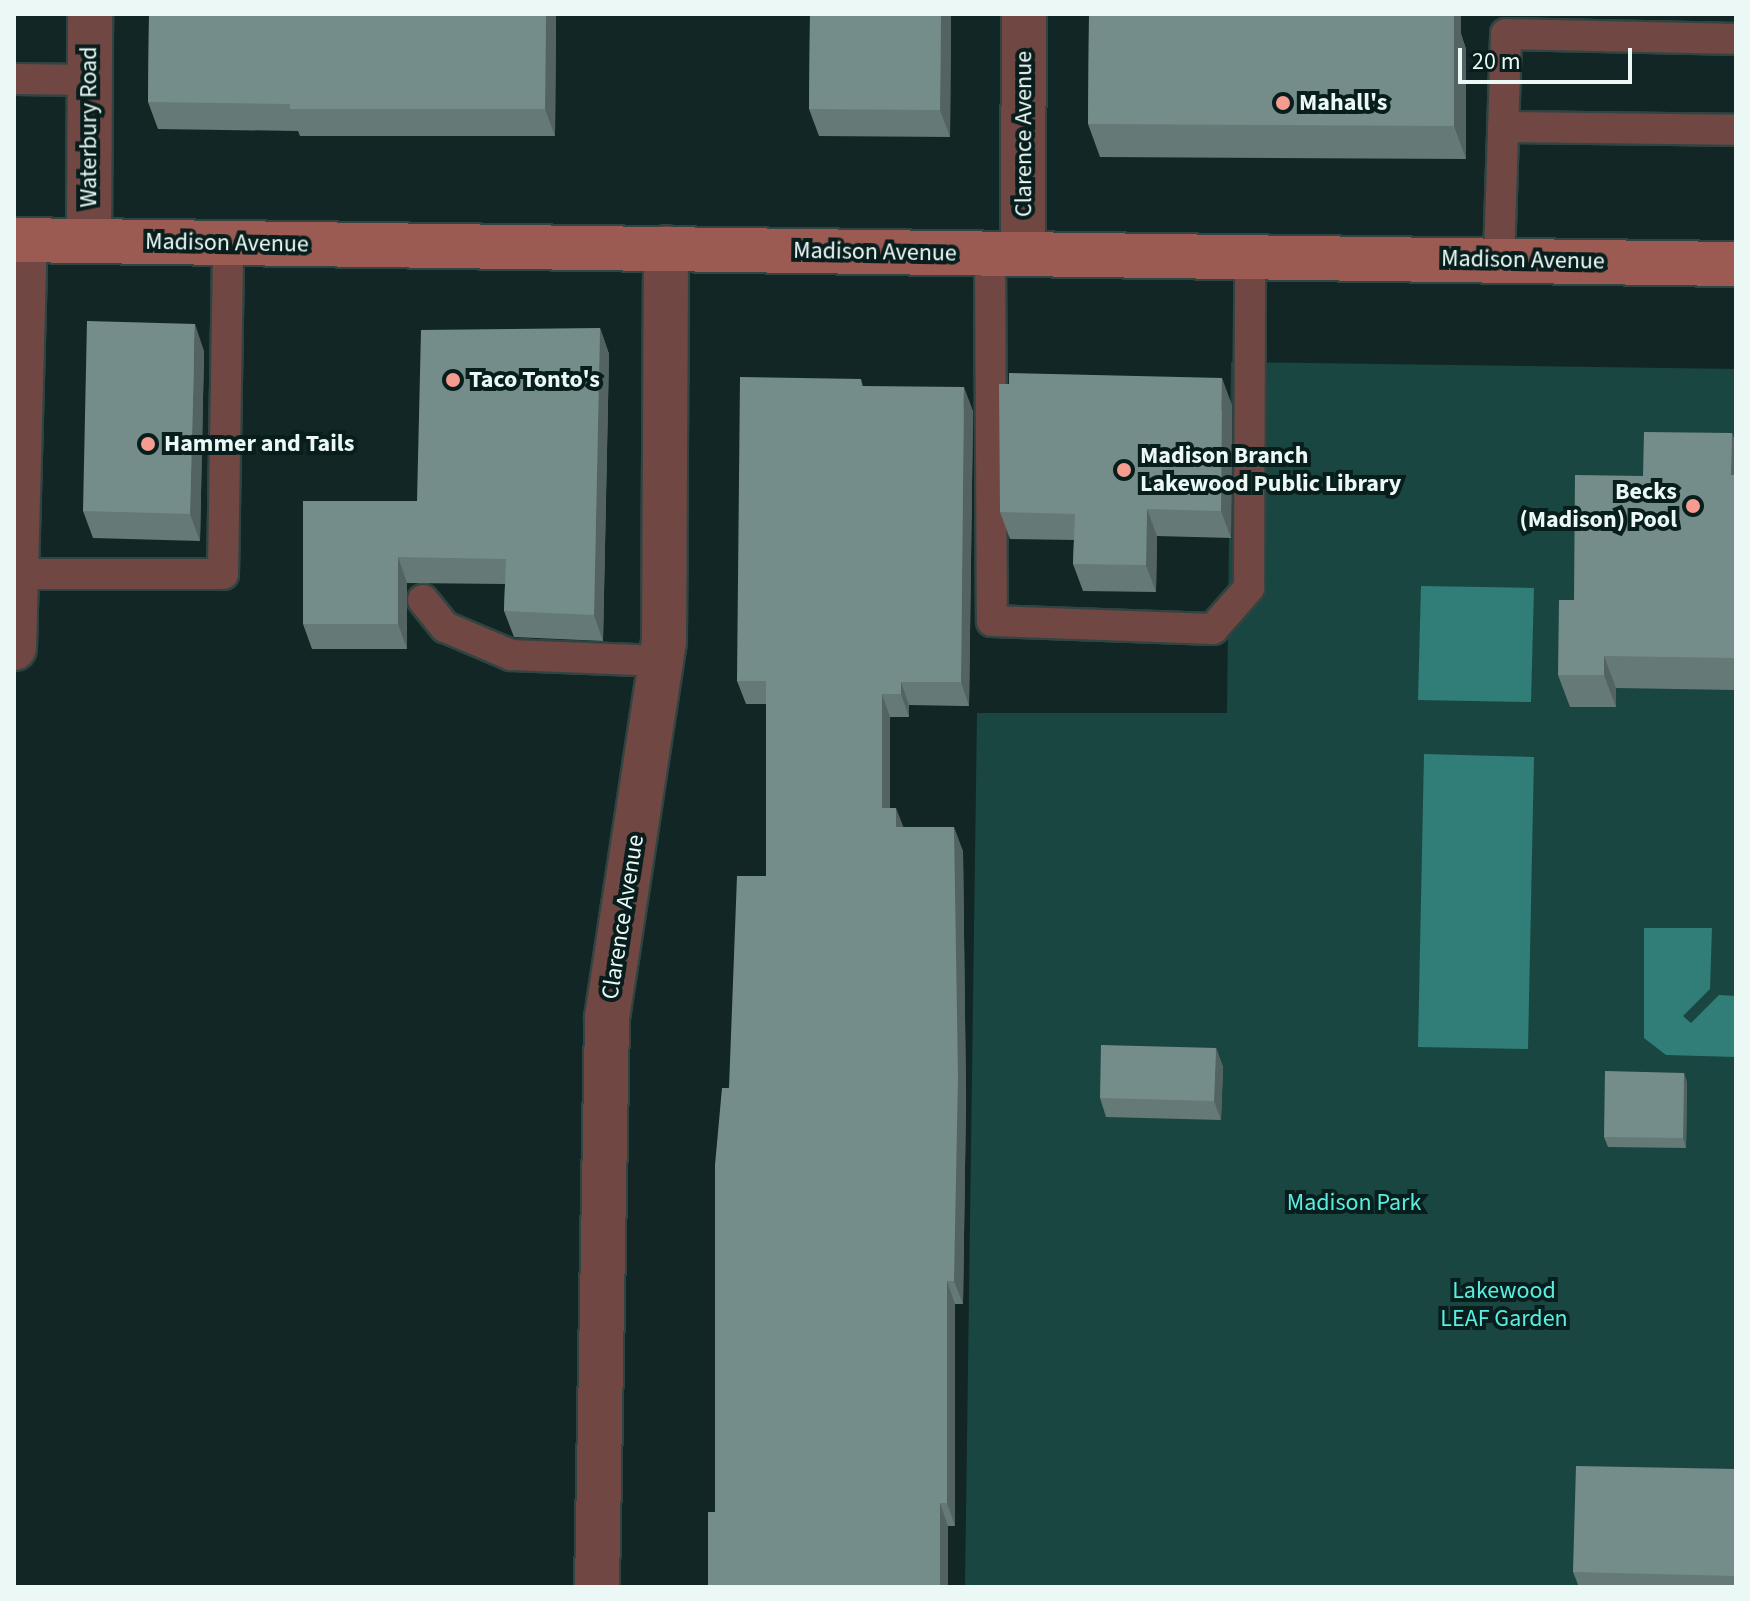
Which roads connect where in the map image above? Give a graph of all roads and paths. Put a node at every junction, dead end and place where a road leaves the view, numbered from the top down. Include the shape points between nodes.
1 (90, 14) edge
2 (1024, 14) edge
3 (1506, 24) edge
4 (1736, 39) edge
5 (14, 79) edge
6 (90, 80) junction
7 (1503, 127) junction
8 (1736, 130) edge
9 (20, 240) edge
10 (89, 241) junction
11 (228, 243) junction
12 (666, 248) junction
13 (1007, 254) junction
14 (1250, 257) junction
15 (1499, 260) junction
16 (1736, 264) edge
17 (15, 574) edge
18 (423, 600) dead end
19 (14, 648) edge
20 (661, 661) junction
21 (597, 1587) edge

1 - 6 street, Waterbury Road
2 - 13 street, Clarence Avenue
3 - 4 lane
3 - 7 lane
5 - 6 lane
6 - 10 street, Waterbury Road
7 - 8 lane
7 - 15 lane
9 - 10 main road, Madison Avenue
9 - 17 street
10 - 11 main road, Madison Avenue
11 - 12 main road, Madison Avenue
11 - 17 lane via 223,574
12 - 13 main road, Madison Avenue
12 - 20 street, Clarence Avenue
13 - 14 main road, Madison Avenue
13 - 14 lane via 992,621 1213,629 1249,588
14 - 15 main road, Madison Avenue
15 - 16 main road, Madison Avenue
17 - 19 street
18 - 20 lane via 445,627 511,655
20 - 21 street, Clarence Avenue via 607,1018

